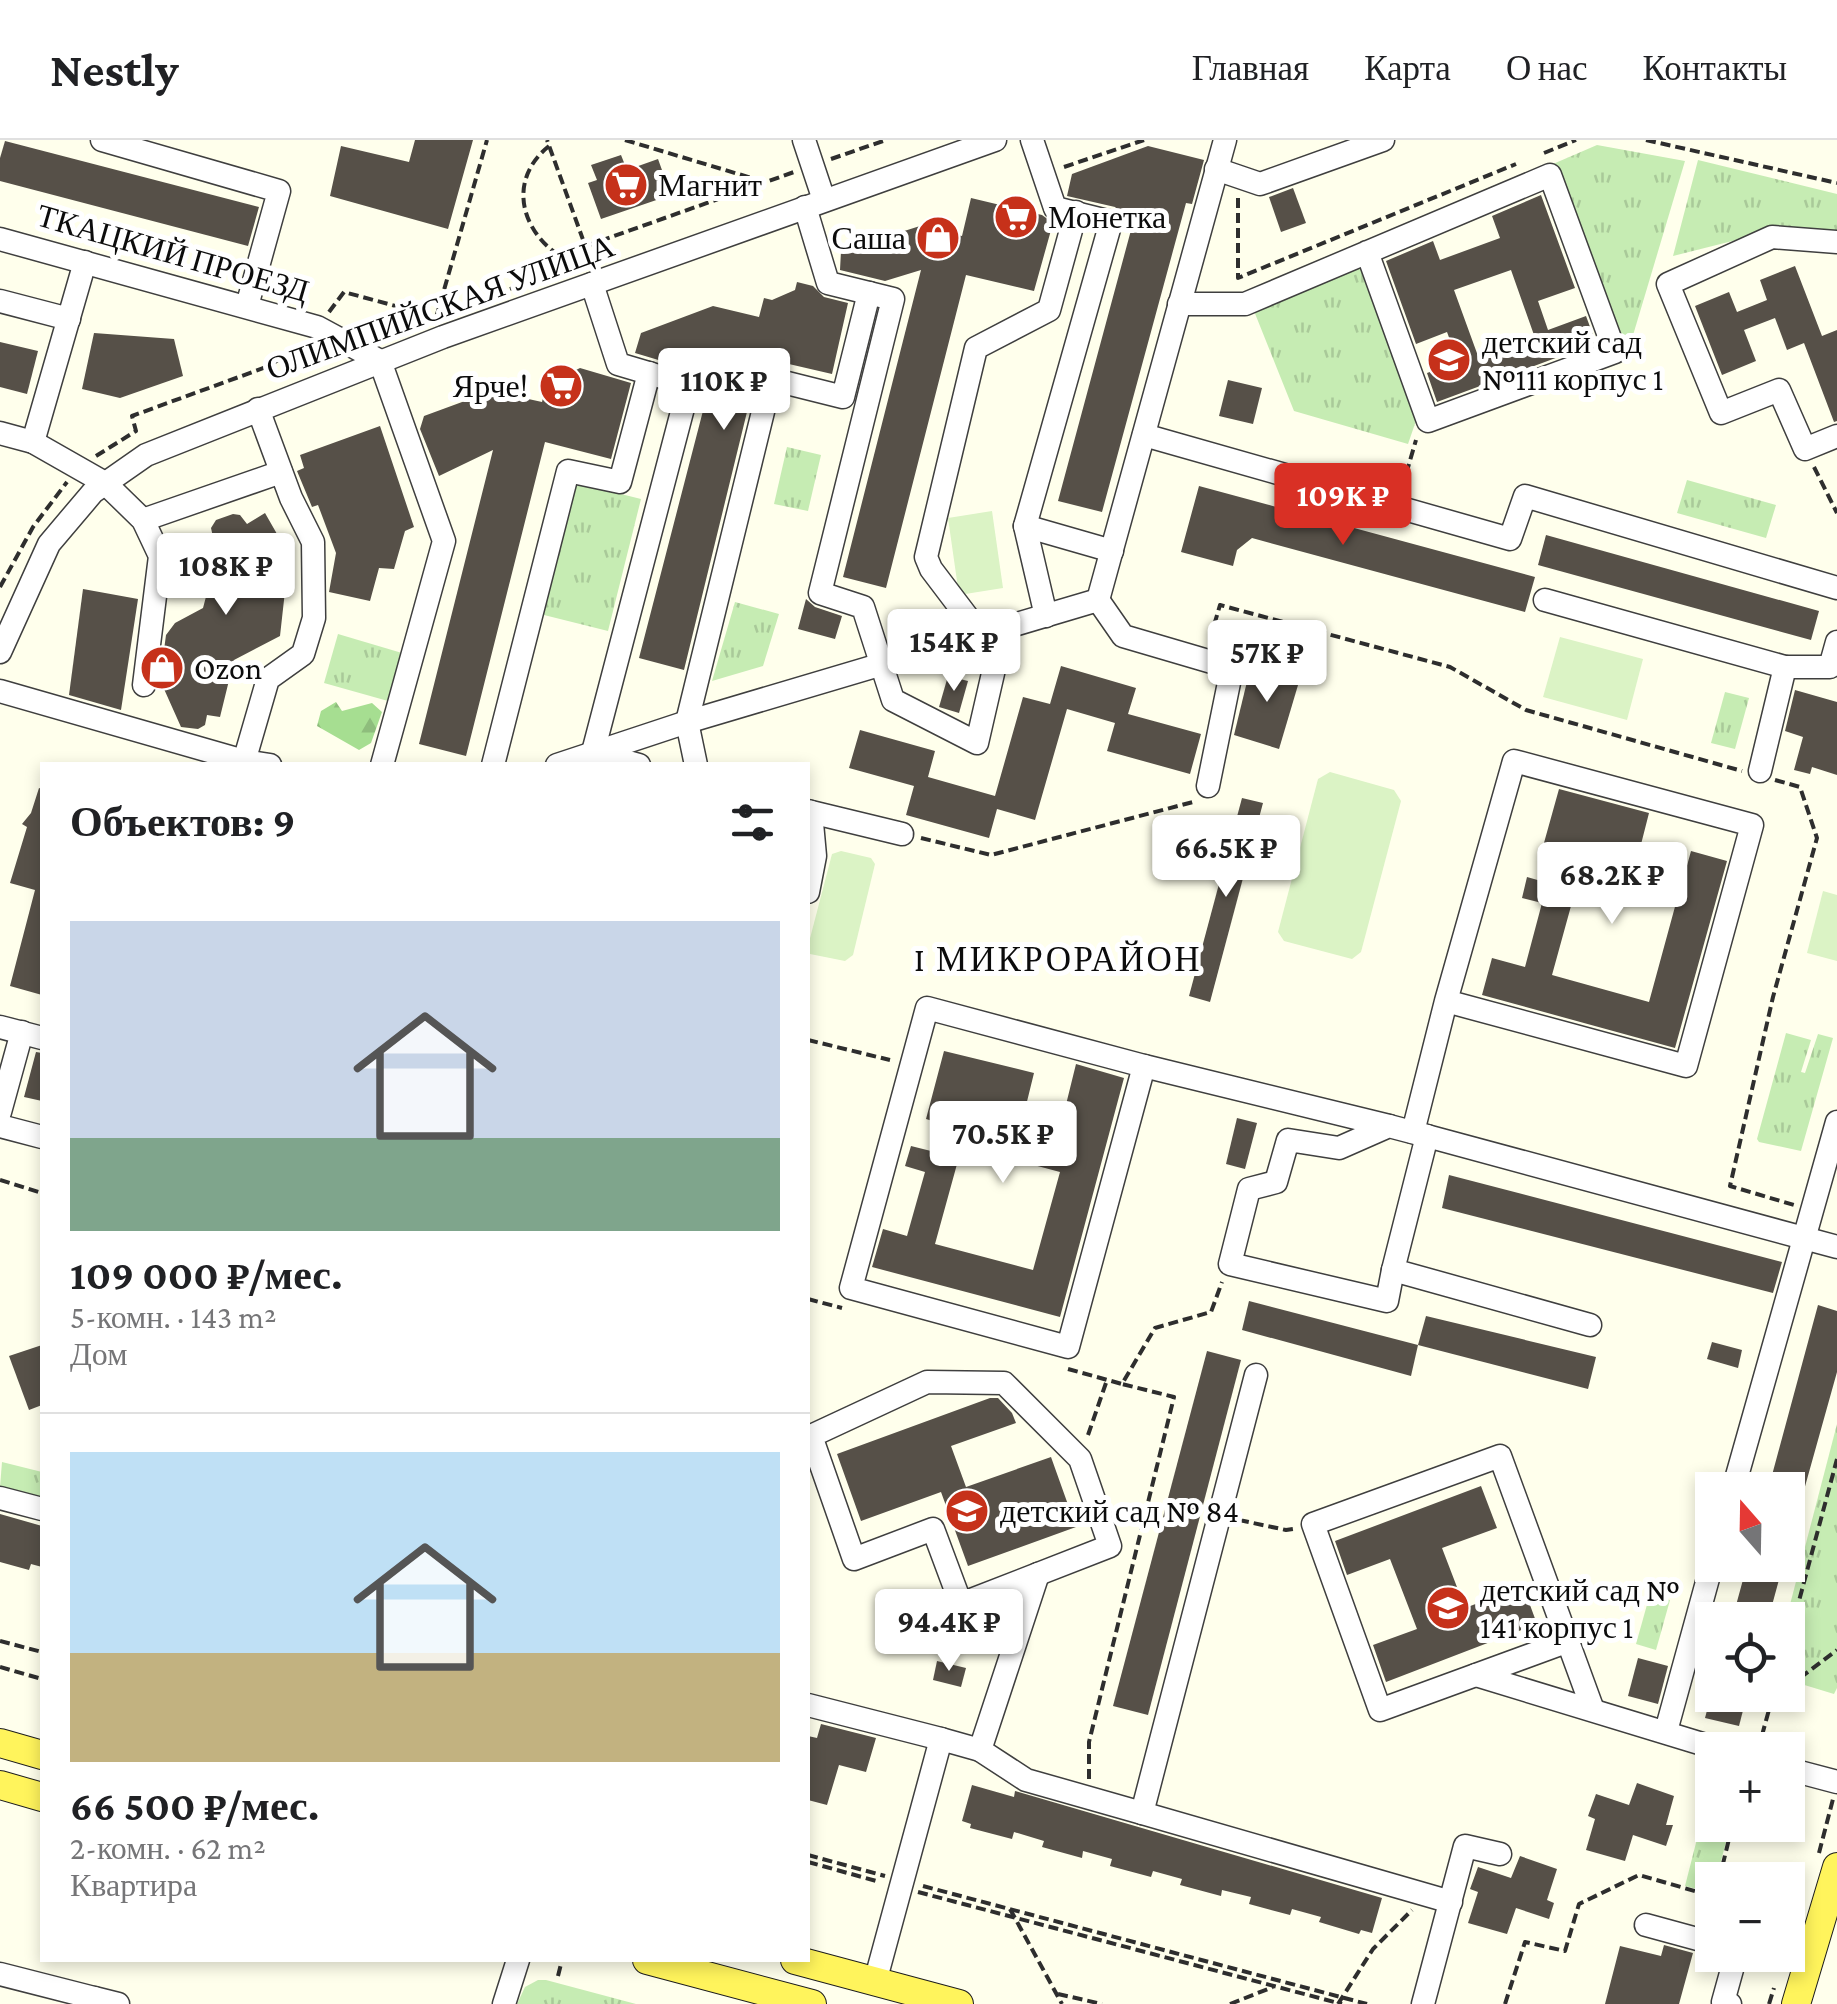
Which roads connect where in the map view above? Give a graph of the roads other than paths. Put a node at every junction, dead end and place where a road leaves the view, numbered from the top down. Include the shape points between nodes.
1 (102, 140) edge
2 (804, 140) edge
3 (995, 140) edge
4 (1032, 140) edge
5 (1225, 140) edge
6 (1383, 140) edge
7 (1216, 169) junction
8 (815, 203) junction
9 (1076, 212) junction
10 (0, 239) edge
11 (1837, 242) edge
12 (1367, 252) junction
13 (85, 262) junction
14 (592, 284) junction
15 (868, 293) junction
16 (0, 301) edge
17 (1179, 304) junction
18 (246, 306) junction
19 (69, 319) junction
20 (380, 361) junction
21 (648, 373) junction
22 (258, 410) junction
23 (0, 433) edge
24 (1144, 435) junction
25 (1837, 436) edge
26 (33, 442) junction
27 (281, 472) junction
28 (106, 484) junction
29 (143, 520) junction
30 (1025, 526) junction
31 (1112, 552) junction
32 (1837, 588) edge
33 (1098, 600) junction
34 (1545, 600) dead end
35 (1046, 616) junction
36 (981, 636) junction
37 (1837, 642) edge
38 (0, 652) edge
39 (881, 665) junction
40 (1785, 667) junction
41 (1834, 669) edge
42 (144, 685) dead end
43 (0, 691) edge
44 (687, 722) junction
45 (593, 752) junction
46 (241, 762) edge
47 (244, 762) edge
48 (383, 762) edge
49 (494, 762) edge
50 (565, 762) edge
51 (628, 762) edge
52 (695, 762) edge
53 (1762, 775) road end
54 (1208, 786) road end
55 (810, 812) edge
56 (810, 821) edge
57 (902, 834) road end
58 (810, 880) edge
59 (1446, 1001) junction
60 (22, 1032) edge
61 (1144, 1066) junction
62 (0, 1112) edge
63 (1837, 1122) edge
64 (0, 1126) edge
65 (1388, 1126) junction
66 (1420, 1134) junction
67 (40, 1137) edge
68 (1804, 1238) junction
69 (1837, 1247) edge
70 (1393, 1270) junction
71 (1590, 1325) dead end
72 (1256, 1374) dead end
73 (1738, 1472) edge
74 (0, 1498) edge
75 (40, 1508) edge
76 (1038, 1574) junction
77 (1707, 1582) edge
78 (1566, 1642) junction
79 (1476, 1675) junction
80 (810, 1706) edge
81 (1592, 1710) junction
82 (1666, 1731) junction
83 (940, 1739) junction
84 (1695, 1741) edge
85 (0, 1743) edge
86 (980, 1750) junction
87 (40, 1753) edge
88 (1805, 1774) edge
89 (1837, 1782) edge
90 (0, 1786) edge
91 (40, 1796) edge
92 (1142, 1813) junction
93 (1500, 1854) dead end
94 (1837, 1867) edge
95 (1451, 1902) junction
96 (1646, 1925) dead end
97 (1695, 1938) edge
98 (517, 1962) edge
99 (654, 1962) edge
100 (802, 1962) edge
101 (1732, 1972) edge
102 (0, 1974) edge
103 (875, 1982) junction
104 (93, 2001) edge
105 (1725, 2003) edge
106 (118, 2004) edge
107 (504, 2004) edge
108 (812, 2004) edge
109 (959, 2004) edge
110 (1423, 2004) edge
111 (1796, 2004) edge

1 - 18 street via 279,191
2 - 8 street
3 - 8 street, ОЛИМПИЙСКАЯ УЛИЦА
4 - 9 street via 1055,208
5 - 7 street
6 - 7 street via 1260,184
7 - 17 street
8 - 14 street, ОЛИМПИЙСКАЯ УЛИЦА
8 - 15 street via 828,283
9 - 30 street via 1110,222
9 - 36 street via 1048,310 976,348 926,557
10 - 13 street, ТКАЦКИЙ ПРОЕЗД
11 - 25 street via 1772,237 1668,284 1722,414 1780,390 1806,449
12 - 12 street via 1550,175 1615,352 1428,421
12 - 17 street via 1245,304
13 - 18 street, ТКАЦКИЙ ПРОЕЗД
13 - 19 street
14 - 20 street, ОЛИМПИЙСКАЯ УЛИЦА via 440,327
14 - 21 street via 618,364
15 - 39 street via 893,299 820,593 863,607
15 - 44 street via 844,397 771,379
16 - 19 street
17 - 24 street
18 - 20 street, ТКАЦКИЙ ПРОЕЗД via 317,327
19 - 26 street
20 - 22 street, ОЛИМПИЙСКАЯ УЛИЦА
20 - 48 street via 444,541
21 - 45 street via 689,384
21 - 49 street via 620,482 568,471
22 - 27 street
22 - 28 street, ОЛИМПИЙСКАЯ УЛИЦА via 146,455
23 - 26 street
24 - 31 street
24 - 32 street via 1510,539 1525,496
26 - 28 street
27 - 29 street
27 - 47 street via 313,542 314,618 303,654 268,679
28 - 29 street
28 - 38 street, ОЛИМПИЙСКАЯ УЛИЦА via 48,544
29 - 42 street via 160,556
30 - 31 street
30 - 35 street
31 - 33 street
33 - 35 street
33 - 54 street via 1123,636 1232,668
34 - 40 street
35 - 36 street
36 - 39 street
36 - 39 street via 994,670 977,743 892,700
37 - 41 street
39 - 44 street
40 - 41 street
40 - 53 street
43 - 46 street
44 - 45 street
44 - 52 street
45 - 50 street
45 - 51 street
55 - 57 street
56 - 58 street
59 - 59 street via 1514,760 1752,825 1686,1066
59 - 66 street
60 - 62 street
61 - 61 street via 928,1008 851,1288 1068,1347
61 - 65 street
63 - 68 street
64 - 67 street
65 - 66 street
65 - 70 street via 1339,1148 1288,1140 1276,1182 1250,1190 1230,1264 1386,1301
66 - 68 street
66 - 70 street
68 - 69 street
68 - 73 street
70 - 71 street
72 - 92 street
74 - 75 street
76 - 76 street via 961,1604 933,1530 854,1559 810,1436 927,1382 1004,1383 1080,1459 1110,1546
76 - 86 street
77 - 82 street
78 - 79 street
78 - 79 street via 1500,1456 1313,1524 1380,1710
78 - 81 street
79 - 81 street
80 - 83 street
81 - 82 street
82 - 84 street
83 - 86 street
83 - 103 street
85 - 87 main road
86 - 92 street via 1026,1780
88 - 89 street
90 - 91 main road
92 - 95 street
93 - 95 street via 1465,1846
94 - 111 main road
95 - 110 street
96 - 97 street
98 - 107 street
99 - 108 main road
100 - 103 main road
101 - 105 street
102 - 104 street
103 - 109 main road
104 - 106 street

